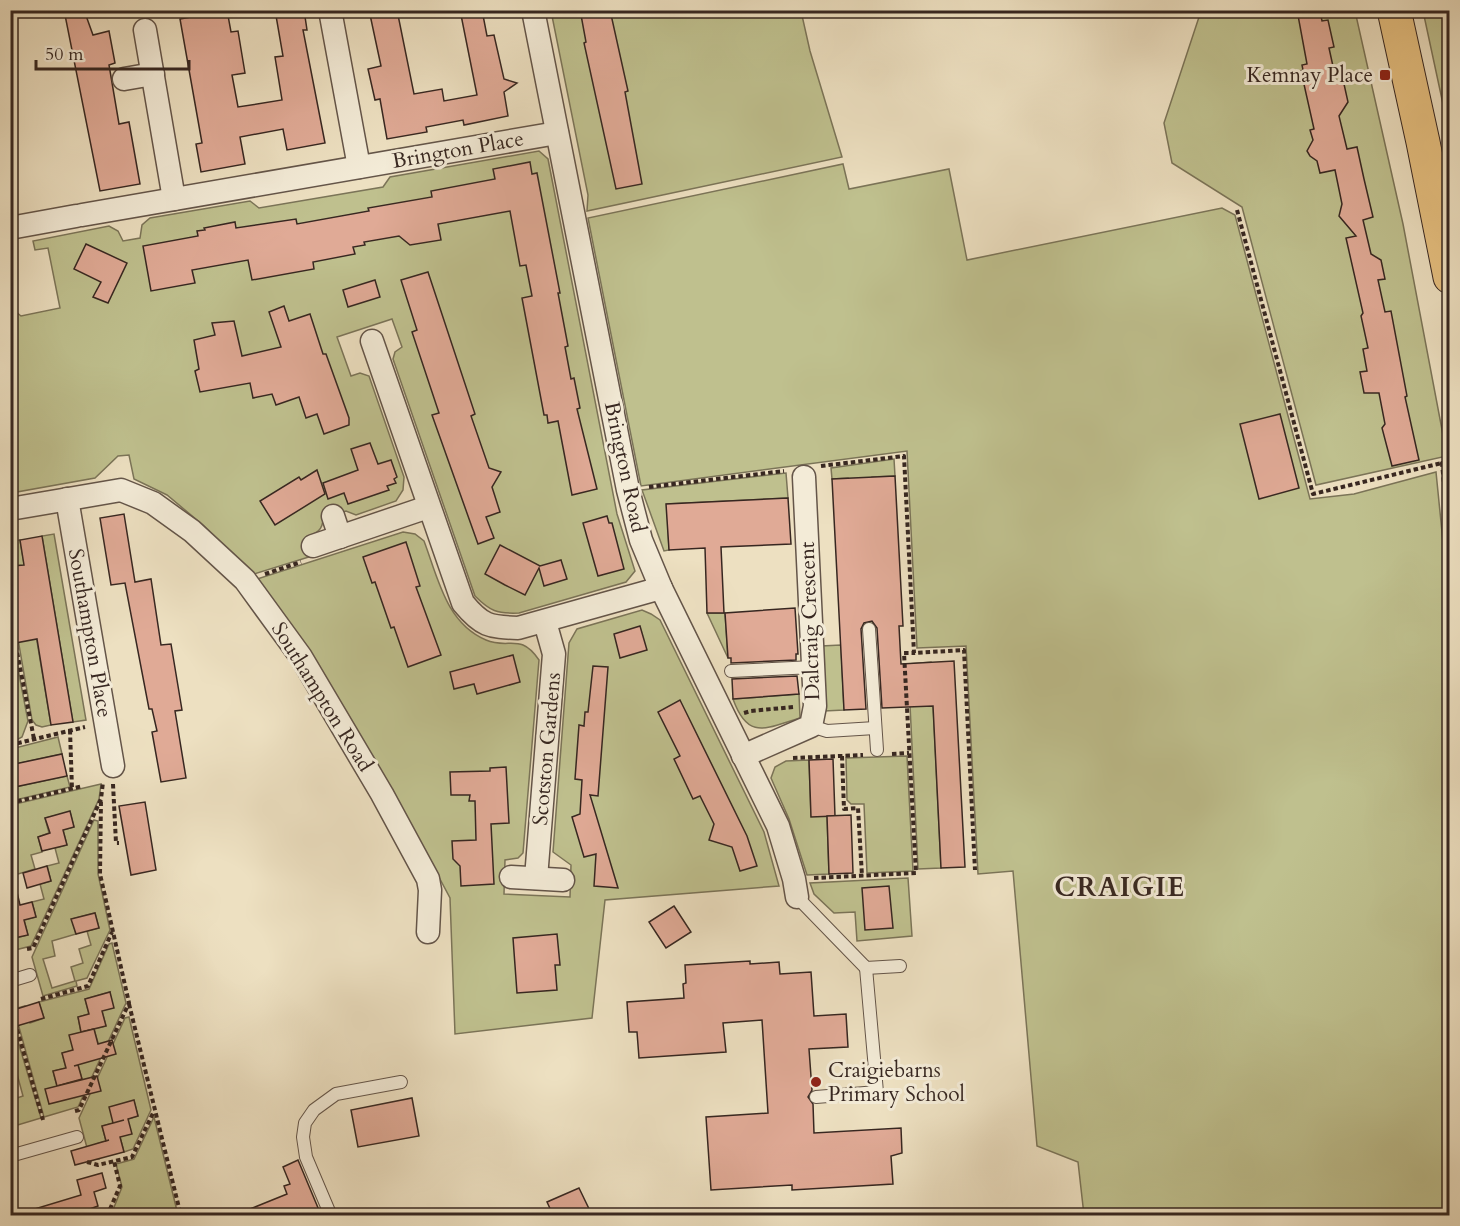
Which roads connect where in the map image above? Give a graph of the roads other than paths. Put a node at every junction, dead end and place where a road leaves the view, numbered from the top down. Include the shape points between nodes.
1 (330, 10) edge
2 (532, 10) edge
3 (1394, 10) edge
4 (146, 30) dead end
5 (153, 74) junction
6 (124, 79) dead end
7 (557, 133) junction
8 (359, 167) junction
9 (174, 199) junction
10 (10, 228) edge
11 (1449, 277) edge
12 (372, 341) dead end
13 (803, 471) road end
14 (67, 499) junction
15 (428, 507) junction
16 (10, 509) edge
17 (313, 546) road end
18 (661, 588) junction
19 (545, 622) junction
20 (870, 629) dead end
21 (813, 667) junction
22 (731, 671) dead end
23 (813, 716) junction
24 (875, 728) junction
25 (876, 753) road end
26 (743, 756) junction
27 (110, 776) road end
28 (511, 877) dead end
29 (536, 878) junction
30 (563, 880) dead end
31 (795, 888) joint
32 (429, 932) dead end
33 (900, 966) dead end
34 (866, 968) junction
35 (30, 975) dead end
36 (10, 981) edge
37 (401, 1082) dead end
38 (816, 1097) dead end
39 (77, 1137) dead end
40 (10, 1156) edge
41 (331, 1215) edge

1 - 8 street
2 - 7 street, Brington Road
3 - 11 main road
4 - 5 street
5 - 6 street
5 - 9 street
7 - 8 street, Brington Place
7 - 18 street, Brington Road via 628,489 641,540
8 - 9 street, Brington Place
9 - 10 street, Brington Place
12 - 15 street
13 - 21 street, Dalcraig Crescent
14 - 16 street, Southampton Road
14 - 27 street, Southampton Place via 106,722
14 - 32 street, Southampton Road via 121,490 153,503 192,531 245,580 301,657 428,879
15 - 17 street via 336,526
15 - 19 street via 463,603 476,619 495,627 519,628
18 - 19 street
18 - 26 street, Brington Road
19 - 29 street, Scotston Gardens via 554,654
20 - 24 lane
21 - 22 lane
21 - 23 street, Dalcraig Crescent
23 - 24 lane via 827,731
23 - 26 street, Dalcraig Crescent via 788,737
24 - 25 lane
26 - 31 street, Brington Road via 778,826
28 - 29 street
29 - 30 street
31 - 34 lane
33 - 34 lane
34 - 38 lane via 877,1092
35 - 36 lane
37 - 41 lane via 336,1094 304,1123 306,1157
39 - 40 lane

